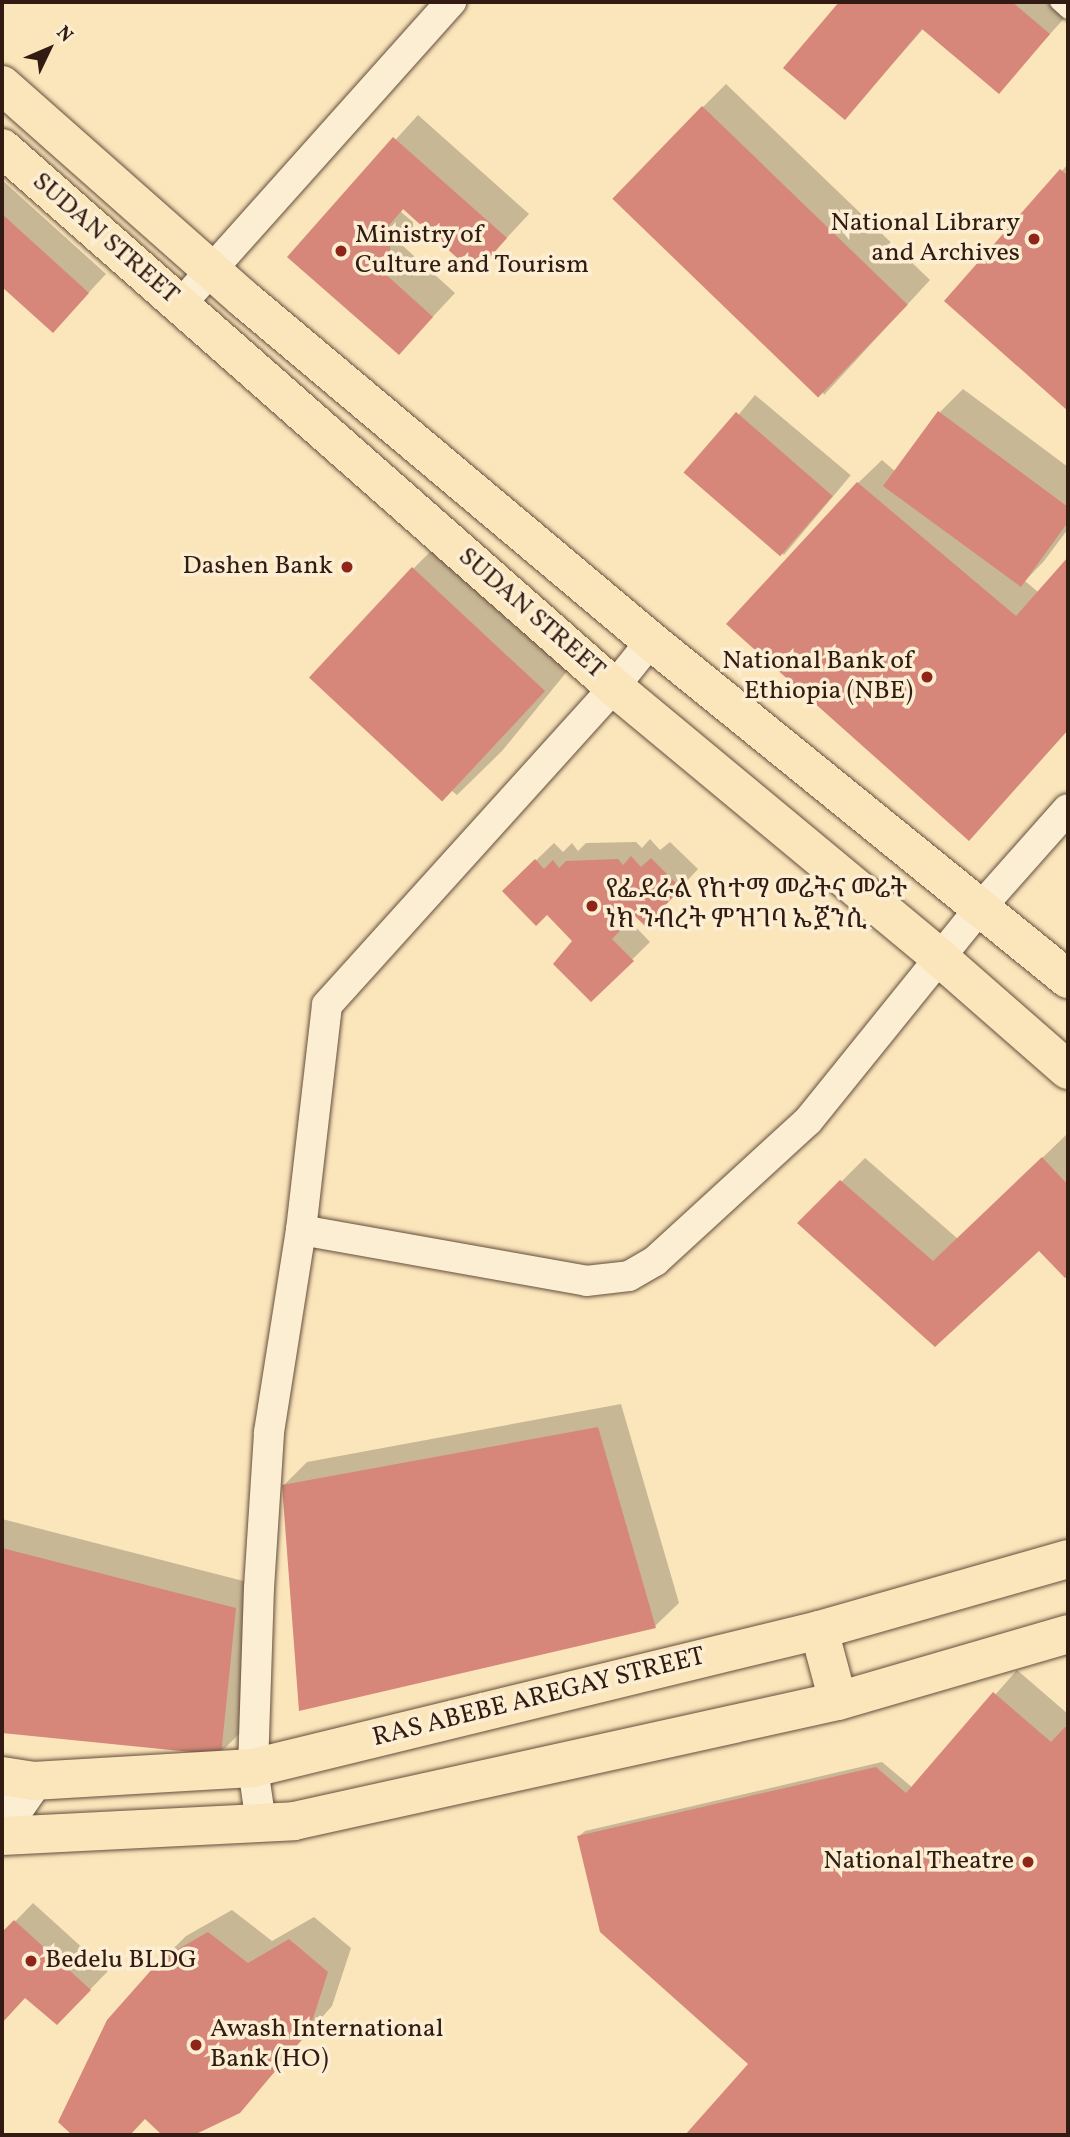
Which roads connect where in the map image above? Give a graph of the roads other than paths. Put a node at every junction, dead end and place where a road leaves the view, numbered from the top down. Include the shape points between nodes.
1 (452, 2) edge
2 (1058, 2) edge
3 (1068, 11) edge
4 (2, 85) edge
5 (2, 148) edge
6 (212, 270) junction
7 (180, 305) junction
8 (651, 640) junction
9 (614, 687) junction
10 (1068, 809) edge
11 (980, 908) junction
12 (940, 958) junction
13 (1068, 979) edge
14 (1068, 1070) edge
15 (301, 1230) junction
16 (1068, 1559) edge
17 (819, 1630) junction
18 (1068, 1634) edge
19 (838, 1701) junction
20 (253, 1768) junction
21 (17, 1778) edge
22 (261, 1823) junction
23 (2, 1826) edge
24 (2, 1836) edge

1 - 6 street
2 - 3 lane
4 - 6 main road, SUDAN STREET
5 - 7 main road, SUDAN STREET
6 - 7 street
6 - 8 main road, SUDAN STREET
7 - 9 main road, SUDAN STREET
8 - 9 street
8 - 11 main road, SUDAN STREET
9 - 12 main road, SUDAN STREET
9 - 15 street via 327,1005
10 - 11 street
11 - 12 street
11 - 13 main road, SUDAN STREET
12 - 14 main road, SUDAN STREET
12 - 15 street via 808,1121 655,1261 629,1276 586,1281
15 - 20 street via 270,1432
16 - 17 main road, RAS ABEBE AREGAY STREET
17 - 19 main road
17 - 20 main road, RAS ABEBE AREGAY STREET
18 - 19 main road
19 - 22 main road via 295,1821
20 - 21 main road, RAS ABEBE AREGAY STREET
20 - 22 street
21 - 23 street
22 - 24 main road

